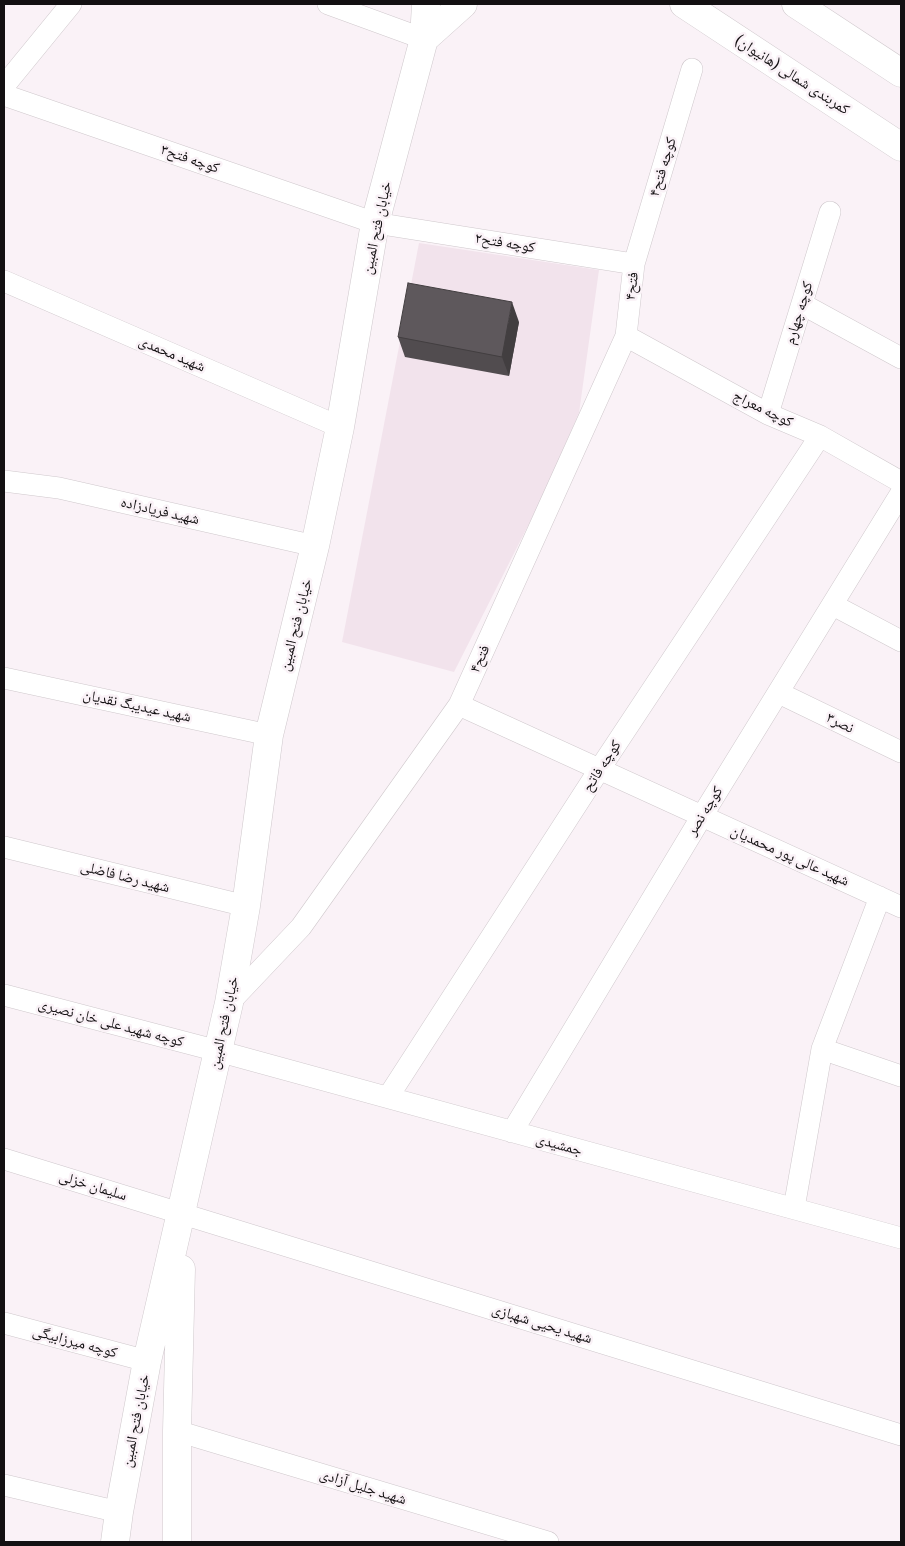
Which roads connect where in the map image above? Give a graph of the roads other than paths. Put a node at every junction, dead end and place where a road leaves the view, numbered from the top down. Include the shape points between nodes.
1 (71, 4) edge
2 (328, 4) edge
3 (410, 4) edge
4 (426, 4) edge
5 (463, 4) edge
6 (684, 4) edge
7 (796, 4) edge
8 (424, 39) junction
9 (692, 69) dead end
10 (901, 73) edge
11 (4, 86) edge
12 (4, 96) edge
13 (901, 147) edge
14 (830, 212) dead end
15 (375, 223) junction
16 (634, 264) junction
17 (4, 281) edge
18 (802, 304) junction
19 (626, 336) junction
20 (901, 358) edge
21 (768, 414) junction
22 (340, 427) junction
23 (820, 436) junction
24 (4, 481) edge
25 (901, 482) edge
26 (901, 493) edge
27 (315, 546) junction
28 (833, 605) junction
29 (901, 641) edge
30 (4, 678) edge
31 (779, 693) junction
32 (459, 706) junction
33 (269, 735) junction
34 (901, 752) edge
35 (599, 770) junction
36 (702, 816) junction
37 (4, 847) edge
38 (880, 897) junction
39 (246, 906) junction
40 (901, 907) edge
41 (4, 995) edge
42 (229, 1003) junction
43 (822, 1049) junction
44 (218, 1051) junction
45 (901, 1076) edge
46 (388, 1098) junction
47 (512, 1132) junction
48 (4, 1159) edge
49 (794, 1208) junction
50 (182, 1213) junction
51 (901, 1238) edge
52 (4, 1323) edge
53 (147, 1361) junction
54 (177, 1431) junction
55 (901, 1435) edge
56 (4, 1485) edge
57 (119, 1512) junction
58 (115, 1542) edge
59 (178, 1542) edge
60 (548, 1542) edge

1 - 11 street
2 - 8 street
3 - 8 street
4 - 8 street, خیابان فتح المبین
5 - 8 street
6 - 13 street, کمربندی شمالی (هانیوان)
7 - 10 street
8 - 15 street, خیابان فتح المبین
9 - 16 street, کوچه فتح۴
12 - 15 street, کوچه فتح۳
14 - 18 street, کوچه چهارم
15 - 16 street, کوچه فتح۲
15 - 22 street, خیابان فتح المبین
16 - 19 street, فتح۴
17 - 22 street, شهید محمدی
18 - 20 street
18 - 21 street, کوچه چهارم
19 - 21 street, کوچه معراج
19 - 32 street, فتح۴
21 - 23 street, کوچه معراج
22 - 27 street, خیابان فتح المبین
23 - 25 street, کوچه معراج
23 - 35 street, کوچه فاتح
24 - 27 street, شهید فریادزاده via 59,488
26 - 28 street, کوچه نصر
27 - 33 street, خیابان فتح المبین
28 - 29 street
28 - 31 street, کوچه نصر
30 - 33 street, شهید عیدیبگ نقدیان
31 - 34 street, نصر۳
31 - 36 street, کوچه نصر
32 - 35 street, شهید عالی پور محمدیان
32 - 42 street, فتح۴ via 301,927
33 - 39 street, خیابان فتح المبین
35 - 36 street, شهید عالی پور محمدیان
35 - 46 street, کوچه فاتح
36 - 38 street, شهید عالی پور محمدیان
36 - 47 street, کوچه نصر
37 - 39 street, شهید رضا فاضلی
38 - 40 street, شهید عالی پور محمدیان
38 - 43 street
39 - 42 street, خیابان فتح المبین
41 - 44 street, کوچه شهید علی خان نصیری
42 - 44 street, خیابان فتح المبین
43 - 45 street
43 - 49 street
44 - 46 street, جمشیدی
44 - 50 street, خیابان فتح المبین
46 - 47 street, جمشیدی
47 - 49 street, جمشیدی
48 - 50 street, سلیمان خزلی
49 - 51 street, جمشیدی
50 - 53 street, خیابان فتح المبین
50 - 54 street, خیابان فتح المبین
50 - 55 street, شهید یحیی شهبازی
52 - 53 street, کوچه میرزابیگی
53 - 57 street, خیابان فتح المبین
54 - 59 street, خیابان فتح المبین
54 - 60 street, شهید جلیل آزادی
56 - 57 street
57 - 58 street, خیابان فتح المبین

